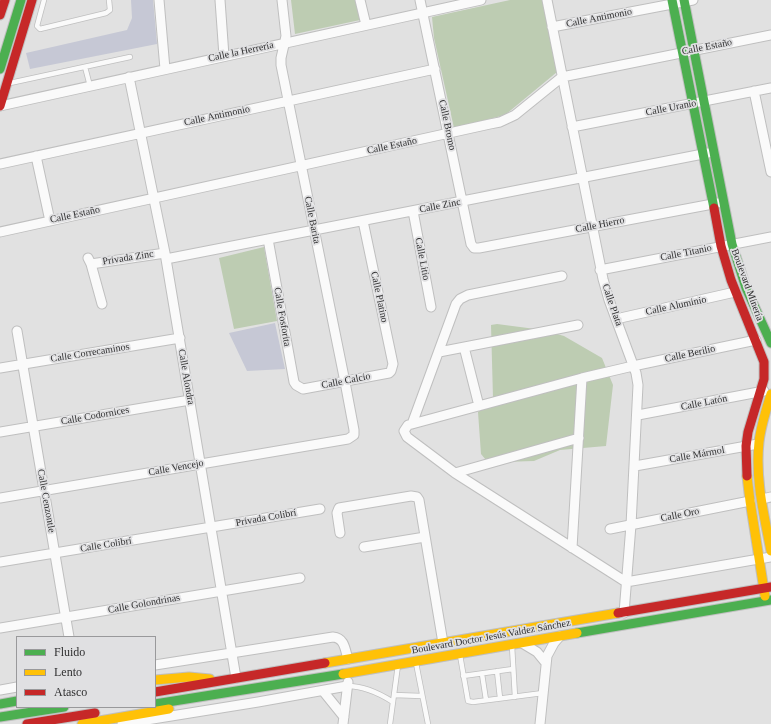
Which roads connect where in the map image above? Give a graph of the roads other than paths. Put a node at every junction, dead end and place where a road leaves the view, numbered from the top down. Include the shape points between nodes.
1 (5, 0) edge
2 (21, 0) edge
3 (110, 0) edge
4 (159, 0) edge
5 (220, 0) edge
6 (282, 0) edge
7 (360, 0) edge
8 (420, 0) edge
9 (481, 0) edge
10 (546, 0) edge
11 (44, 1) edge
12 (687, 1) edge
13 (672, 2) edge
14 (32, 3) edge
15 (423, 13) junction
16 (0, 15) edge
17 (366, 25) junction
18 (552, 28) junction
19 (771, 35) edge
20 (285, 43) junction
21 (694, 50) junction
22 (682, 52) junction
23 (224, 56) junction
24 (130, 57) dead end
25 (85, 67) junction
26 (0, 69) edge
27 (165, 69) junction
28 (435, 69) junction
29 (129, 77) junction
30 (562, 77) junction
31 (7, 84) junction
32 (90, 86) junction
33 (771, 88) edge
34 (754, 92) junction
35 (288, 101) junction
36 (704, 101) junction
37 (692, 103) junction
38 (0, 106) edge
39 (572, 127) junction
40 (141, 133) junction
41 (448, 134) junction
42 (714, 152) junction
43 (702, 154) junction
44 (36, 156) junction
45 (0, 164) edge
46 (301, 166) junction
47 (771, 172) edge
48 (582, 178) junction
49 (154, 198) junction
50 (462, 201) junction
51 (724, 202) junction
52 (712, 204) junction
53 (413, 211) junction
54 (50, 221) junction
55 (363, 221) junction
56 (592, 227) junction
57 (314, 230) junction
58 (0, 232) edge
59 (771, 236) edge
60 (268, 239) junction
61 (732, 244) junction
62 (721, 246) junction
63 (476, 248) joint
64 (166, 256) junction
65 (600, 270) junction
66 (562, 276) dead end
67 (735, 292) junction
68 (102, 304) dead end
69 (431, 307) dead end
70 (757, 311) junction
71 (745, 315) junction
72 (616, 319) junction
73 (578, 325) dead end
74 (17, 331) dead end
75 (769, 332) edge
76 (180, 338) junction
77 (756, 340) junction
78 (771, 343) edge
79 (464, 347) junction
80 (439, 352) junction
81 (23, 364) junction
82 (629, 367) junction
83 (0, 368) edge
84 (389, 373) joint
85 (582, 378) junction
86 (345, 382) junction
87 (303, 389) joint
88 (771, 390) edge
89 (760, 392) junction
90 (771, 394) edge
91 (190, 400) junction
92 (479, 406) junction
93 (638, 415) junction
94 (412, 424) junction
95 (34, 427) junction
96 (0, 432) edge
97 (352, 438) joint
98 (579, 438) junction
99 (758, 444) junction
100 (746, 446) junction
101 (201, 464) junction
102 (635, 466) junction
103 (455, 472) junction
104 (44, 490) junction
105 (0, 498) edge
106 (766, 498) edge
107 (750, 501) junction
108 (320, 509) dead end
109 (631, 525) junction
110 (212, 528) junction
111 (610, 529) dead end
112 (340, 533) dead end
113 (425, 537) junction
114 (364, 547) dead end
115 (572, 548) junction
116 (771, 552) edge
117 (55, 553) junction
118 (771, 557) edge
119 (759, 559) junction
120 (0, 562) edge
121 (300, 578) dead end
122 (626, 582) junction
123 (767, 588) edge
124 (222, 590) junction
125 (768, 601) edge
126 (624, 613) junction
127 (65, 617) junction
128 (0, 628) edge
129 (69, 636) edge
130 (560, 636) junction
131 (443, 643) junction
132 (522, 643) junction
133 (512, 645) junction
134 (233, 653) junction
135 (460, 654) junction
136 (348, 659) junction
137 (416, 662) junction
138 (546, 663) junction
139 (156, 665) edge
140 (398, 665) junction
141 (513, 669) junction
142 (497, 671) junction
143 (349, 673) junction
144 (482, 674) junction
145 (463, 676) junction
146 (236, 678) junction
147 (156, 680) edge
148 (221, 681) junction
149 (348, 686) junction
150 (16, 687) edge
151 (0, 690) edge
152 (323, 690) junction
153 (156, 692) edge
154 (543, 693) junction
155 (216, 695) junction
156 (394, 695) junction
157 (422, 696) junction
158 (515, 697) junction
159 (500, 698) junction
160 (486, 700) junction
161 (16, 701) edge
162 (393, 702) junction
163 (0, 704) edge
164 (156, 704) edge
165 (60, 708) edge
166 (130, 708) edge
167 (0, 717) edge
168 (343, 720) edge
169 (27, 724) edge
170 (82, 724) edge
171 (122, 724) edge
172 (390, 724) edge
173 (428, 724) edge
174 (540, 724) edge

1 - 16 main road
2 - 26 main road
3 - 11 lane via 110,10 106,13 40,29 37,26
4 - 27 street
5 - 23 street
6 - 20 street, Calle Barita
7 - 17 street
8 - 15 street, Calle Bromo
9 - 15 street, Calle la Herrería
10 - 18 street, Calle Plata
11 - 14 lane
12 - 13 street, Calle Antimonio
12 - 21 main road, Boulevard Minería
13 - 18 street, Calle Antimonio
13 - 22 main road, Boulevard Minería
14 - 31 main road
15 - 17 street, Calle la Herrería
15 - 28 street, Calle Bromo
17 - 20 street, Calle la Herrería
18 - 30 street, Calle Plata
19 - 21 street, Calle Estaño
20 - 23 street, Calle la Herrería
20 - 35 street, Calle Barita via 281,66
21 - 22 street, Calle Estaño
21 - 36 main road, Boulevard Minería
22 - 30 street, Calle Estaño
22 - 37 main road, Boulevard Minería
23 - 27 street, Calle la Herrería
24 - 25 lane
25 - 31 lane
25 - 32 lane
27 - 29 street, Calle la Herrería
28 - 35 street, Calle Antimonio
28 - 41 street, Calle Bromo
29 - 32 street, Calle la Herrería
29 - 40 street, Calle Alondra
30 - 39 street, Calle Plata
30 - 41 street, Calle Estaño via 507,119
31 - 38 main road
32 - 38 street, Calle la Herrería
33 - 34 street, Calle Uranio
34 - 36 street, Calle Uranio
34 - 47 street
35 - 40 street, Calle Antimonio
35 - 46 street, Calle Barita
36 - 37 street, Calle Uranio
36 - 42 main road, Boulevard Minería
37 - 39 street, Calle Uranio
37 - 43 main road, Boulevard Minería
39 - 48 street, Calle Plata
40 - 44 street, Calle Antimonio
40 - 49 street, Calle Alondra
41 - 46 street, Calle Estaño
41 - 50 street, Calle Bromo
42 - 43 street, Calle Zinc
42 - 51 main road, Boulevard Minería
43 - 48 street, Calle Zinc
43 - 52 main road, Boulevard Minería
44 - 45 street, Calle Antimonio
44 - 54 street
46 - 49 street, Calle Estaño
46 - 57 street, Calle Barita
48 - 50 street, Calle Zinc
48 - 56 street, Calle Plata
49 - 54 street, Calle Estaño
49 - 64 street, Calle Alondra
50 - 53 street, Calle Zinc
50 - 63 street, Calle Bromo via 470,244
51 - 52 street, Calle Hierro
51 - 61 main road, Boulevard Minería
52 - 56 street, Calle Hierro
52 - 62 main road, Boulevard Minería
53 - 55 street, Calle Zinc
53 - 69 street, Calle Litio
54 - 58 street, Calle Estaño
55 - 57 street, Calle Zinc
55 - 84 street, Calle Platino via 393,364
56 - 63 street, Calle Hierro
56 - 65 street, Calle Plata
57 - 60 street, Calle Zinc
57 - 86 street, Calle Barita
59 - 61 street, Calle Titanio
60 - 64 street, Calle Zinc
60 - 87 street, Calle Fosforita via 293,379 296,385
61 - 62 street, Calle Titanio
61 - 70 main road, Boulevard Minería via 744,282
62 - 65 street, Calle Titanio
62 - 67 main road, Boulevard Minería
64 - 68 street, Privada Zinc via 89,261
64 - 76 street, Calle Alondra
65 - 72 street, Calle Plata
66 - 80 street via 463,296 456,304
67 - 71 main road, Boulevard Minería
67 - 72 street, Calle Aluminio
70 - 71 main road
70 - 75 main road, Boulevard Minería
71 - 77 main road, Boulevard Minería
72 - 82 street, Calle Plata
73 - 79 street
74 - 81 street, Calle Cenzontle
75 - 78 main road, Boulevard Minería
76 - 81 street, Calle Correcaminos
76 - 91 street, Calle Alondra
77 - 82 street, Calle Berilio
77 - 89 main road, Boulevard Minería via 764,371
79 - 80 street
79 - 92 street
80 - 94 street
81 - 83 street, Calle Correcaminos
81 - 95 street, Calle Cenzontle
82 - 85 street, Calle Berilio
82 - 93 street, Calle Plata via 638,385
84 - 86 street, Calle Calcio
85 - 92 street, Calle Berilio
85 - 98 street
86 - 87 street, Calle Calcio
86 - 97 street, Calle Barita via 354,433
88 - 89 street, Calle Latón
89 - 93 street, Calle Latón
89 - 100 main road, Boulevard Minería
90 - 99 main road
91 - 95 street, Calle Codornices
91 - 101 street, Calle Alondra
92 - 94 street, Calle Berilio
93 - 102 street, Calle Plata
94 - 103 street via 405,428 405,435
95 - 96 street, Calle Codornices
95 - 104 street, Calle Cenzontle
97 - 101 street, Calle Vencejo
98 - 103 street
98 - 115 street
99 - 100 street, Calle Mármol
99 - 106 main road via 758,467
100 - 102 street, Calle Mármol
100 - 107 main road, Boulevard Minería
101 - 104 street, Calle Vencejo
101 - 110 street, Calle Alondra
102 - 109 street, Calle Plata
103 - 115 street
104 - 105 street, Calle Vencejo
104 - 117 street, Calle Cenzontle
106 - 116 main road
107 - 109 street, Calle Oro
107 - 119 main road, Boulevard Minería
108 - 110 street, Privada Colibrí
109 - 111 street, Calle Oro
109 - 122 street, Calle Plata
110 - 117 street, Calle Colibrí
110 - 124 street, Calle Alondra
112 - 113 street via 337,513 339,508 411,496 419,500
113 - 114 street
113 - 131 street
115 - 122 street
117 - 120 street, Calle Colibrí
117 - 127 street, Calle Cenzontle
118 - 119 street
119 - 122 street
119 - 123 main road, Boulevard Minería
121 - 124 street, Calle Golondrinas
122 - 126 street, Calle Plata
123 - 125 main road, Boulevard Minería
123 - 126 main road, Boulevard Doctor Jesús Valdez Sánchez
124 - 127 street, Calle Golondrinas
124 - 134 street, Calle Alondra
125 - 130 main road, Boulevard Doctor Jesús Valdez Sánchez
126 - 131 main road, Boulevard Doctor Jesús Valdez Sánchez
127 - 128 street, Calle Golondrinas
127 - 129 street, Calle Cenzontle
130 - 132 main road, Boulevard Doctor Jesús Valdez Sánchez
130 - 138 street via 550,649
131 - 136 main road, Boulevard Doctor Jesús Valdez Sánchez
132 - 133 main road, Boulevard Doctor Jesús Valdez Sánchez
132 - 138 street via 536,652
133 - 135 main road, Boulevard Doctor Jesús Valdez Sánchez
133 - 141 lane
134 - 136 street via 338,638 344,643
134 - 139 street
134 - 146 street, Calle Alondra
135 - 137 main road, Boulevard Doctor Jesús Valdez Sánchez
135 - 145 lane
136 - 146 main road, Boulevard Doctor Jesús Valdez Sánchez
137 - 140 main road, Boulevard Doctor Jesús Valdez Sánchez
137 - 157 lane
138 - 154 street
140 - 143 main road, Boulevard Doctor Jesús Valdez Sánchez
140 - 156 lane
141 - 142 lane
141 - 158 lane
142 - 144 lane
142 - 159 lane
143 - 149 street
143 - 155 main road, Boulevard Doctor Jesús Valdez Sánchez
144 - 145 lane
144 - 160 lane
145 - 160 lane via 468,701
146 - 148 main road, Boulevard Doctor Jesús Valdez Sánchez
147 - 148 main road, Boulevard Doctor Jesús Valdez Sánchez via 189,677
148 - 153 main road, Boulevard Doctor Jesús Valdez Sánchez
149 - 152 street
149 - 162 lane via 365,688
149 - 168 street
150 - 151 street
152 - 168 street
152 - 171 street
154 - 158 lane
154 - 174 street
155 - 164 main road, Boulevard Doctor Jesús Valdez Sánchez
155 - 170 main road, Boulevard Doctor Jesús Valdez Sánchez via 185,706
156 - 157 lane
156 - 162 lane
157 - 173 lane
158 - 159 lane
159 - 160 lane
161 - 163 main road
162 - 172 lane
165 - 167 main road
166 - 169 main road

